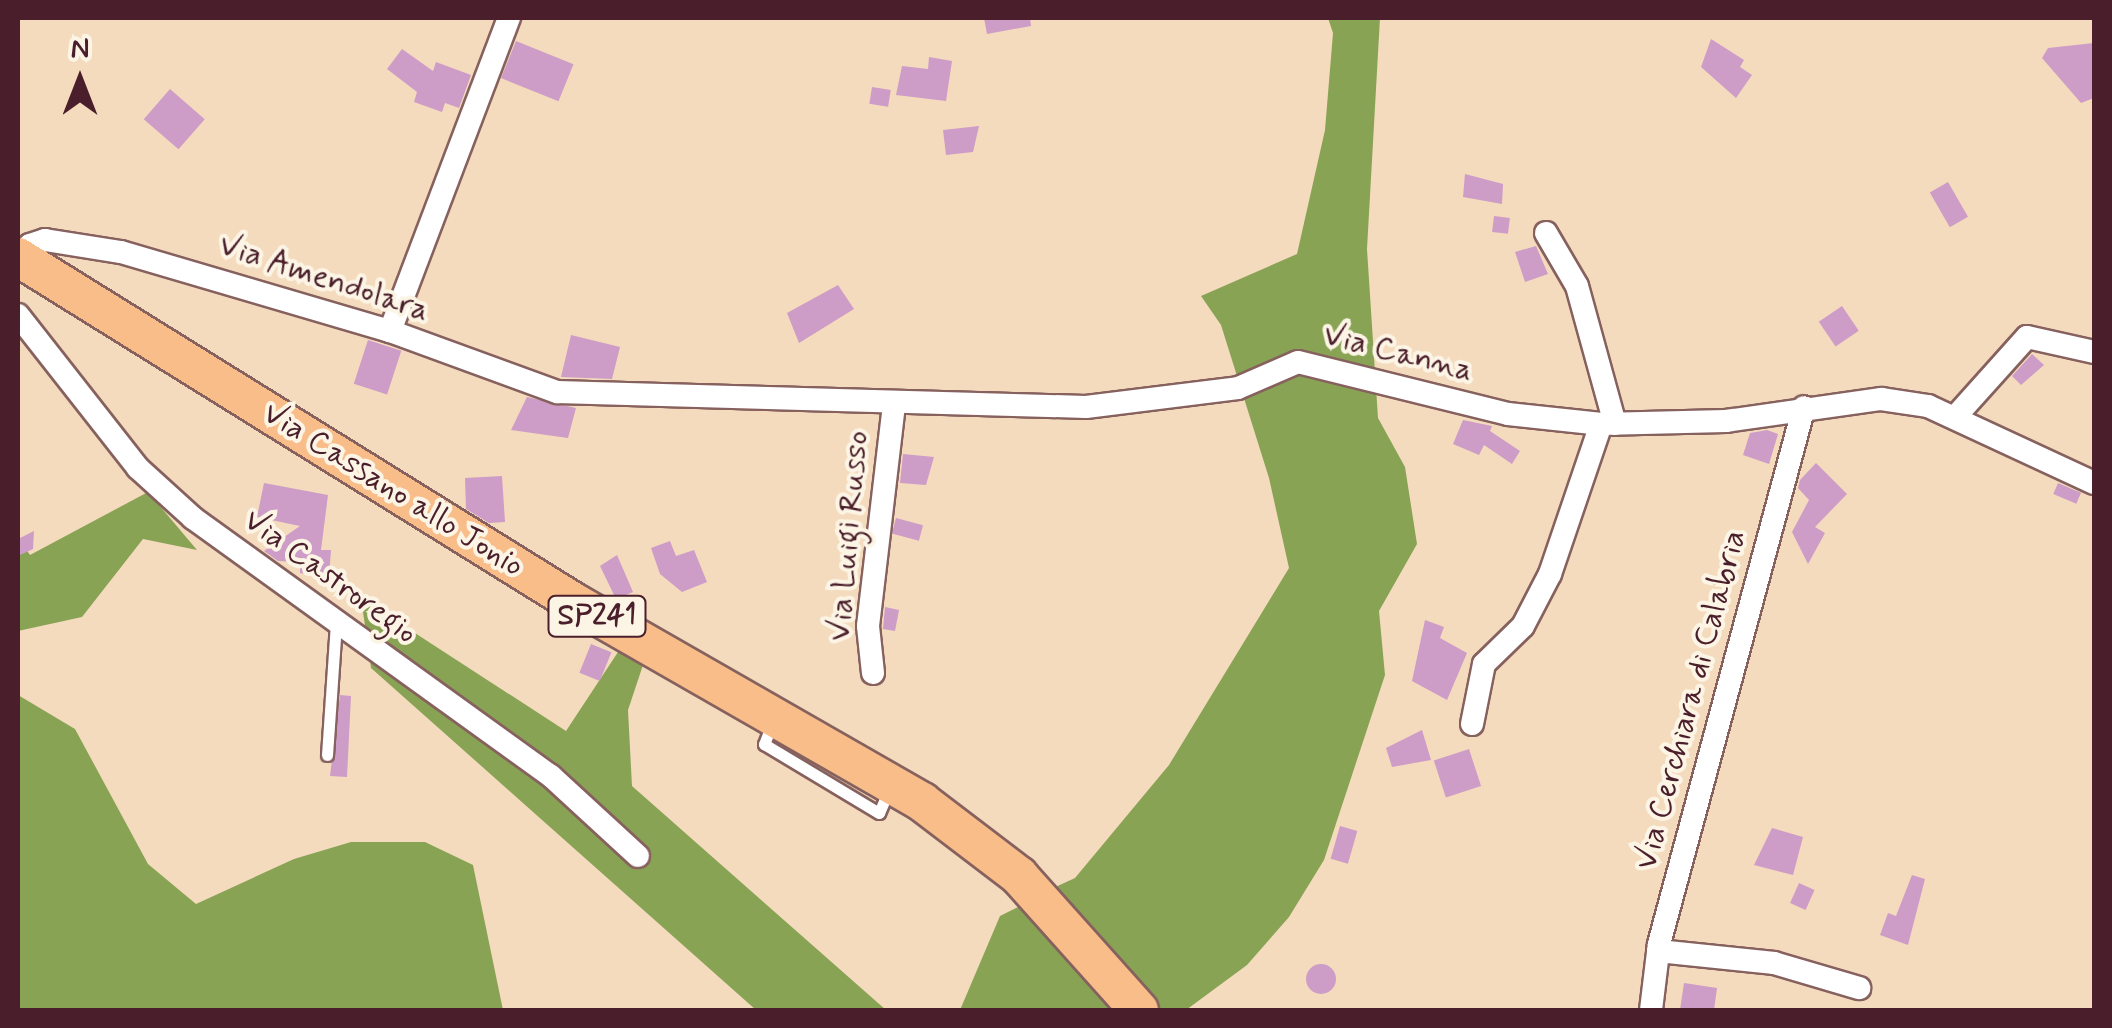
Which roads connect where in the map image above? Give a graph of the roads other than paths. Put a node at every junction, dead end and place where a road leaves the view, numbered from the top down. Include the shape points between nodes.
1 (509, 18) edge
2 (1546, 233) dead end
3 (20, 258) edge
4 (18, 315) edge
5 (390, 331) junction
6 (2094, 352) edge
7 (612, 396) joint
8 (894, 404) junction
9 (1804, 407) junction
10 (1956, 416) junction
11 (1608, 424) junction
12 (2094, 482) edge
13 (336, 622) junction
14 (873, 674) dead end
15 (1472, 724) dead end
16 (327, 755) dead end
17 (638, 856) dead end
18 (1658, 951) junction
19 (1859, 988) dead end
20 (1139, 1010) edge
21 (1651, 1010) edge

1 - 5 street
2 - 11 street via 1577,286
3 - 5 street, Via Amendolara via 45,240 121,252
3 - 20 main road, Via Cassano allo Jonio / SP241 via 576,603 891,784 1019,876
4 - 13 street, Via Castroregio via 138,468 193,518
5 - 7 street, Via Amendolara via 556,392
6 - 10 street via 2028,337
7 - 8 street, Via Canna
8 - 11 street, Via Canna via 1086,407 1238,388 1298,362 1508,414
8 - 14 street, Via Luigi Russo via 868,626
9 - 10 street, Via Canna via 1882,399
9 - 11 street, Via Canna via 1726,421
9 - 18 street, Via Cerchiara di Calabria
10 - 12 street, Via Canna
11 - 15 street via 1550,574 1523,626 1484,664
13 - 16 lane
13 - 17 street, Via Castroregio via 551,776
18 - 19 street via 1774,963
18 - 21 street, Via Cerchiara di Calabria

